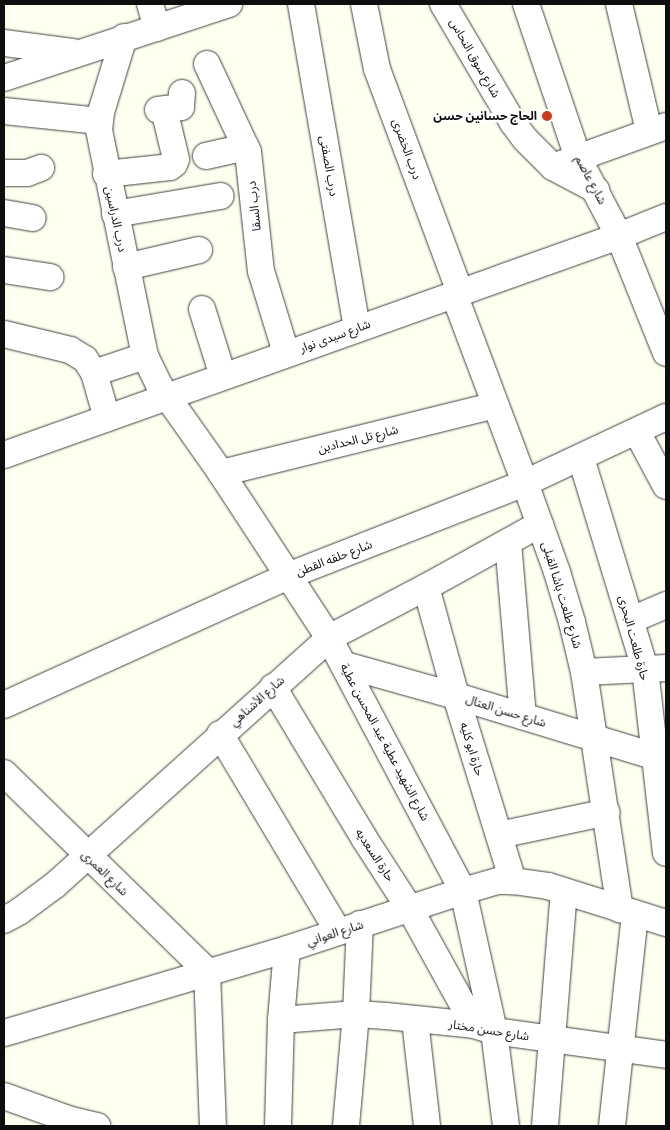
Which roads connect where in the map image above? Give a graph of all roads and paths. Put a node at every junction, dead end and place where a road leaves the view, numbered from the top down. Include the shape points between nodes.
1 (150, 4) edge
2 (229, 4) edge
3 (301, 4) edge
4 (364, 4) edge
5 (443, 4) edge
6 (526, 4) edge
7 (619, 4) edge
8 (157, 28) junction
9 (124, 37) junction
10 (4, 43) edge
11 (77, 53) junction
12 (207, 64) dead end
13 (4, 78) edge
14 (168, 104) dead end
15 (4, 111) edge
16 (99, 121) junction
17 (658, 128) edge
18 (246, 147) junction
19 (206, 156) dead end
20 (578, 158) junction
21 (41, 168) dead end
22 (553, 168) junction
23 (4, 173) edge
24 (106, 174) junction
25 (596, 190) junction
26 (220, 196) dead end
27 (4, 213) edge
28 (115, 214) junction
29 (666, 217) edge
30 (33, 218) dead end
31 (620, 236) junction
32 (198, 250) dead end
33 (126, 267) junction
34 (4, 270) edge
35 (50, 277) dead end
36 (457, 293) junction
37 (657, 305) edge
38 (202, 309) dead end
39 (357, 328) junction
40 (4, 334) edge
41 (286, 353) junction
42 (666, 354) edge
43 (144, 356) junction
44 (94, 374) junction
45 (223, 376) junction
46 (169, 397) junction
47 (495, 405) junction
48 (666, 417) edge
49 (107, 418) junction
50 (637, 432) junction
51 (4, 455) edge
52 (581, 458) junction
53 (221, 473) junction
54 (525, 483) junction
55 (666, 486) edge
56 (540, 524) junction
57 (508, 542) junction
58 (290, 575) junction
59 (426, 587) junction
60 (666, 604) edge
61 (631, 620) junction
62 (329, 638) junction
63 (345, 665) junction
64 (656, 669) edge
65 (584, 672) junction
66 (273, 687) junction
67 (456, 696) junction
68 (4, 705) edge
69 (523, 716) junction
70 (220, 734) junction
71 (595, 737) junction
72 (661, 758) edge
73 (4, 773) edge
74 (607, 812) junction
75 (499, 835) junction
76 (666, 853) edge
77 (87, 856) junction
78 (513, 881) junction
79 (463, 891) junction
80 (564, 892) junction
81 (410, 908) junction
82 (627, 912) junction
83 (4, 920) edge
84 (666, 923) edge
85 (349, 928) junction
86 (287, 949) junction
87 (207, 971) junction
88 (356, 1014) junction
89 (281, 1020) junction
90 (415, 1020) junction
91 (484, 1028) junction
92 (4, 1033) edge
93 (552, 1039) junction
94 (620, 1048) junction
95 (666, 1055) edge
96 (4, 1096) edge
97 (4, 1109) edge
98 (48, 1126) edge
99 (96, 1126) edge
100 (213, 1126) edge
101 (278, 1126) edge
102 (346, 1126) edge
103 (427, 1126) edge
104 (506, 1126) edge
105 (545, 1126) edge
106 (612, 1126) edge

1 - 8 street
2 - 8 street
3 - 39 street, درب الصفتى
4 - 36 street, درب الخضرى via 377,69
5 - 22 street, شارع سوق النحاس via 513,123 537,154
6 - 20 street, شارع عاصم
7 - 17 street
8 - 9 street
9 - 11 street
9 - 16 street, درب الدراسين
10 - 11 street
11 - 13 street
12 - 18 street, درب السقا
14 - 24 street via 174,164
15 - 16 street
16 - 24 street, درب الدراسين
17 - 20 street
18 - 19 street
18 - 41 street, درب السقا via 261,271
20 - 22 street
20 - 25 street, شارع عاصم
21 - 23 street
22 - 25 street, شارع سوق النحاس
24 - 28 street, درب الدراسين
25 - 31 street, شارع عاصم
26 - 28 street
27 - 30 street
28 - 33 street, درب الدراسين
29 - 31 street, شارع سيدى نوار
31 - 36 street, شارع سيدى نوار
31 - 37 street, شارع عاصم
32 - 33 street
33 - 43 street, درب الدراسين
34 - 35 street
36 - 39 street, شارع سيدى نوار
36 - 47 street, شارع طلعت باشا القبلى
37 - 42 street, شارع عاصم
38 - 45 street
39 - 41 street, شارع سيدى نوار
40 - 44 street via 78,354
41 - 45 street, شارع سيدى نوار
43 - 44 street
43 - 46 street, درب الدراسين
44 - 49 street
45 - 46 street, شارع سيدى نوار
46 - 49 street, شارع سيدى نوار
46 - 53 street, شارع الشهيد عطية عبد المحسن عطية
47 - 53 street, شارع تل الحدادين
47 - 54 street, شارع طلعت باشا القبلى
48 - 50 street, شارع حلقه القطن
49 - 51 street, شارع سيدى نوار
50 - 52 street, شارع حلقه القطن
50 - 55 street
52 - 54 street, شارع حلقه القطن
52 - 61 street, حارة طلعت البحرى
53 - 58 street, شارع الشهيد عطية عبد المحسن عطية
54 - 56 street, شارع طلعت باشا القبلى
54 - 58 street, شارع حلقه القطن
56 - 57 street, شارع الأشناهي
56 - 65 street, شارع طلعت باشا القبلى via 572,622
57 - 59 street, شارع الأشناهي
57 - 69 street
58 - 62 street, شارع الشهيد عطية عبد المحسن عطية
58 - 68 street, شارع حلقه القطن
59 - 62 street, شارع الأشناهي
59 - 67 street, حارة ابو كليه
60 - 61 street
61 - 64 street, حارة طلعت البحرى
62 - 63 street, شارع الشهيد عطية عبد المحسن عطية
62 - 66 street, شارع الأشناهي
63 - 67 street, شارع حسن العتال
63 - 79 street, شارع الشهيد عطية عبد المحسن عطية
64 - 65 street
64 - 72 street, حارة طلعت البحرى
65 - 71 street, شارع طلعت باشا القبلى
66 - 70 street, شارع الأشناهي
66 - 81 street, حارة السعديه
67 - 69 street, شارع حسن العتال
67 - 75 street, حارة ابو كليه
69 - 71 street, شارع حسن العتال
70 - 77 street, شارع الأشناهي
70 - 85 street
71 - 72 street, شارع حسن العتال
71 - 74 street, شارع طلعت باشا القبلى
72 - 76 street, حارة طلعت البحرى
73 - 77 street, شارع العمرى
74 - 75 street
74 - 82 street, شارع طلعت باشا القبلى
75 - 78 street, حارة ابو كليه
77 - 83 street, شارع الأشناهي via 55,885
77 - 87 street, شارع العمرى
78 - 79 street, شارع العواني
78 - 80 street, شارع العواني via 530,882
79 - 81 street, شارع العواني
79 - 91 street, شارع الشهيد عطية عبد المحسن عطية
80 - 82 street, شارع العواني
80 - 93 street
81 - 85 street, شارع العواني
81 - 91 street, حارة السعديه
82 - 84 street, شارع العواني
82 - 94 street, شارع طلعت باشا القبلى
85 - 86 street, شارع العواني
85 - 88 street
86 - 87 street, شارع العواني
86 - 89 street
87 - 92 street, شارع العواني
87 - 100 street
88 - 89 street, شارع حسن مختار
88 - 90 street, شارع حسن مختار
88 - 102 street
89 - 101 street
90 - 91 street, شارع حسن مختار
90 - 103 street
91 - 93 street, شارع حسن مختار
91 - 104 street, شارع الشهيد عطية عبد المحسن عطية
93 - 94 street, شارع حسن مختار
93 - 105 street
94 - 95 street, شارع حسن مختار
94 - 106 street, شارع طلعت باشا القبلى
96 - 99 street
97 - 98 street

